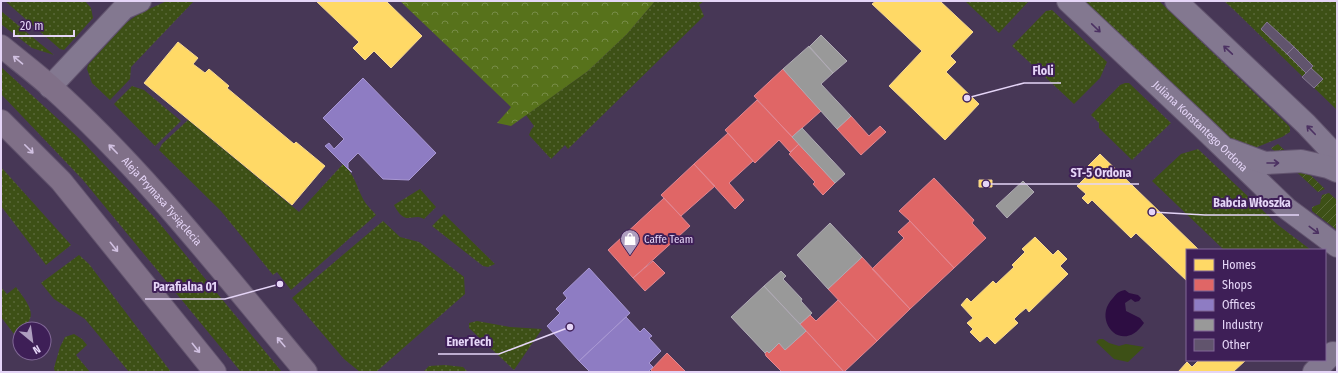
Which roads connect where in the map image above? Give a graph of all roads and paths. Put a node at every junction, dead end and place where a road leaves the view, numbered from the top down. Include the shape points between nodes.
1 (140, 1) edge
2 (1068, 1) edge
3 (1176, 1) edge
4 (1, 46) edge
5 (50, 87) junction
6 (1, 122) edge
7 (1223, 148) junction
8 (1337, 157) edge
9 (1337, 171) edge
10 (1337, 246) edge
11 (1333, 353) dead end
12 (1326, 360) edge
13 (1325, 361) edge
14 (215, 372) edge
15 (306, 372) edge
16 (1314, 372) edge

1 - 5 street via 124,8
2 -> 7 street, Juliana Konstantego Ordona
8 -> 3 street via 1306,124
5 -> 4 main road, Aleja Prymasa Tysiąclecia
15 -> 5 main road, Aleja Prymasa Tysiąclecia via 170,209 98,132
6 -> 14 main road via 61,181
7 -> 9 street via 1265,162 1301,161
7 -> 10 street, Juliana Konstantego Ordona via 1286,208
11 - 12 street
13 - 16 street

